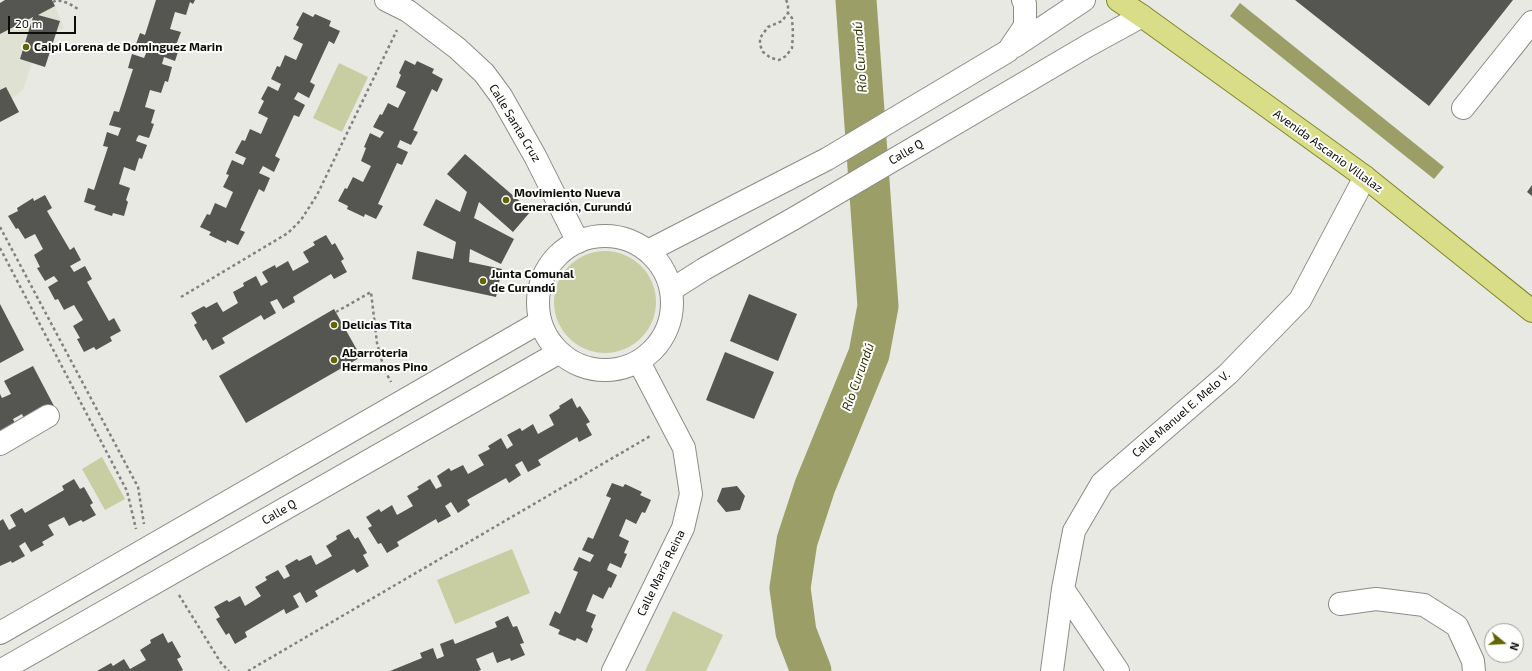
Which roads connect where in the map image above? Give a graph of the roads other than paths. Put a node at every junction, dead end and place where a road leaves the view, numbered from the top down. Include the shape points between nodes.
1 (386, 0) edge
2 (1023, 0) edge
3 (1084, 0) edge
4 (1118, 0) edge
5 (1142, 16) junction
6 (1532, 22) edge
7 (1008, 51) junction
8 (1463, 108) dead end
9 (1365, 177) junction
10 (578, 242) junction
11 (648, 251) junction
12 (671, 290) junction
13 (1532, 311) edge
14 (540, 322) junction
15 (558, 353) junction
16 (639, 362) junction
17 (48, 416) dead end
18 (0, 444) edge
19 (1063, 589) junction
20 (1340, 604) dead end
21 (0, 633) edge
22 (0, 670) edge
23 (613, 671) edge
24 (1052, 671) edge
25 (1118, 671) edge
26 (1474, 671) edge

1 - 10 street, Calle Santa Cruz via 408,11 445,38 484,73 501,96 535,156
2 - 7 street via 1025,26
3 - 7 street
4 - 5 main road, Avenida Ascanio Villalaz
5 - 9 main road, Avenida Ascanio Villalaz
5 - 12 street, Calle Q
6 - 8 street
7 - 11 street via 827,159
9 - 13 main road, Avenida Ascanio Villalaz
9 - 19 street, Calle Manuel E. Melo V. via 1300,300 1228,374 1102,483 1074,531
10 - 11 street via 592,237 607,236 636,243
10 - 14 street via 562,252 549,266 540,284 537,303
11 - 12 street via 662,269
12 - 16 street via 672,311 666,331 655,348
14 - 15 street via 547,339
14 - 21 street
15 - 16 street via 572,363 589,370 623,369
15 - 22 street, Calle Q
16 - 23 street, Calle María Reina via 684,448 691,494 683,528
17 - 18 street
19 - 24 street, Calle Manuel E. Melo V.
19 - 25 street
20 - 26 street via 1376,599 1424,605 1457,626 1473,661

